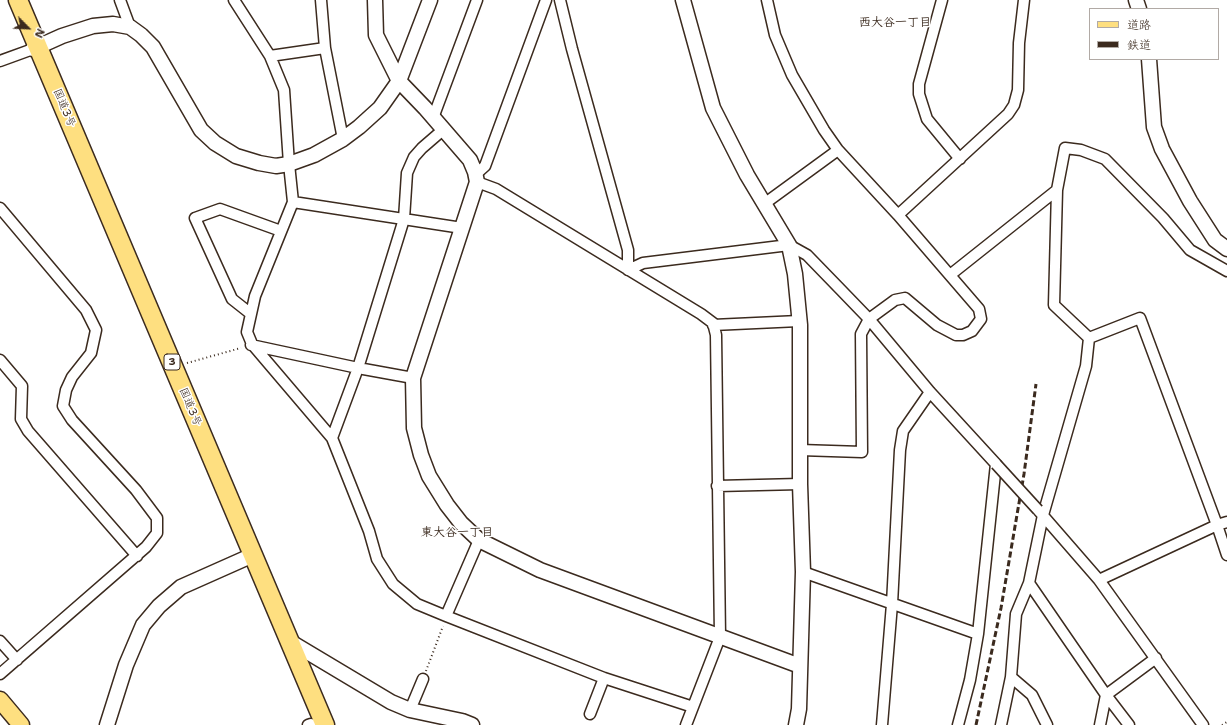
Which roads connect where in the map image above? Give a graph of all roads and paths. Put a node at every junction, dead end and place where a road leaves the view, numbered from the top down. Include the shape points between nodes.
1 (7, 0) edge
2 (18, 0) edge
3 (120, 0) edge
4 (234, 0) edge
5 (321, 0) edge
6 (375, 0) edge
7 (430, 0) edge
8 (477, 0) edge
9 (546, 0) edge
10 (560, 0) edge
11 (683, 0) edge
12 (767, 0) edge
13 (942, 0) edge
14 (1024, 0) edge
15 (130, 27) junction
16 (33, 48) junction
17 (325, 48) junction
18 (270, 56) junction
19 (1149, 60) edge
20 (0, 61) edge
21 (400, 81) junction
22 (433, 118) junction
23 (444, 129) junction
24 (343, 139) junction
25 (838, 150) junction
26 (960, 159) junction
27 (289, 164) junction
28 (476, 178) junction
29 (1058, 190) junction
30 (293, 202) junction
31 (764, 204) junction
32 (0, 208) edge
33 (898, 215) junction
34 (404, 219) junction
35 (462, 228) junction
36 (281, 231) junction
37 (789, 245) junction
38 (1227, 249) edge
39 (628, 270) junction
40 (1227, 271) edge
41 (950, 275) junction
42 (251, 314) junction
43 (869, 320) junction
44 (800, 321) junction
45 (713, 325) junction
46 (1089, 338) junction
47 (250, 345) junction
48 (0, 360) edge
49 (186, 364) dead end
50 (358, 368) junction
51 (413, 378) junction
52 (930, 392) junction
53 (332, 438) junction
54 (800, 450) junction
55 (996, 464) junction
56 (800, 484) junction
57 (717, 486) junction
58 (1040, 512) junction
59 (1222, 523) edge
60 (479, 540) junction
61 (1227, 555) edge
62 (137, 556) junction
63 (248, 557) junction
64 (803, 572) junction
65 (1099, 580) junction
66 (1029, 583) junction
67 (892, 604) junction
68 (446, 616) junction
69 (978, 634) junction
70 (720, 637) junction
71 (0, 641) edge
72 (289, 641) junction
73 (1156, 658) junction
74 (16, 660) junction
75 (800, 666) junction
76 (0, 674) edge
77 (1011, 677) junction
78 (604, 678) junction
79 (423, 679) joint
80 (1106, 695) junction
81 (0, 700) edge
82 (693, 707) junction
83 (410, 710) junction
84 (0, 713) edge
85 (590, 714) dead end
86 (1227, 722) edge
87 (10, 725) edge
88 (21, 725) edge
89 (107, 725) edge
90 (314, 725) edge
91 (472, 725) edge
92 (686, 725) edge
93 (796, 725) edge
94 (882, 725) edge
95 (958, 725) edge
96 (1001, 725) edge
97 (1047, 725) edge
98 (1100, 725) edge
99 (1129, 725) edge
100 (1203, 725) edge
101 (1222, 725) edge

1 - 16 highway, 国道3号 / 3
2 - 16 highway, 国道3号 / 3
3 - 15 street
4 - 18 street
5 - 17 street
6 - 21 street via 376,35
7 - 21 street
8 - 22 street
9 - 28 street via 485,166
10 - 39 street via 628,250
11 - 31 street via 713,108
12 - 25 street via 775,35 792,75
13 - 26 street via 919,84 919,94 927,119
14 - 26 street via 1019,43 1018,90 1014,105 1008,114
15 - 16 street via 113,24 93,26
15 - 27 street via 153,47 201,130 215,143 236,156 258,163 276,166
16 - 20 street
16 - 63 highway, 国道3号 / 3
17 - 18 street
17 - 24 street
18 - 27 street via 284,90
19 - 38 street via 1154,127 1162,149 1215,240
21 - 22 street
21 - 24 street via 380,108
22 - 23 street
23 - 28 street via 470,160
23 - 34 street via 414,157 407,173
24 - 27 street via 314,155
25 - 31 street
25 - 33 street
26 - 33 street
27 - 30 street
28 - 35 street
28 - 39 street
29 - 40 street via 1065,148 1081,150 1105,159 1163,218 1190,250
29 - 41 street
29 - 46 street via 1054,305
30 - 34 street
30 - 36 street
31 - 37 street
32 - 62 street via 86,310 96,330 91,353 72,377 63,406 72,420 136,490 157,518 157,533
33 - 41 street
34 - 35 street
34 - 50 street
35 - 51 street
36 - 42 street via 254,296
36 - 42 street via 220,210 195,218 232,299
37 - 39 street via 643,263
37 - 43 street via 807,256
37 - 44 street
39 - 45 street via 701,314 713,322
41 - 43 street via 978,309 981,319 964,335 956,335 937,325 905,298 895,300
42 - 47 street via 247,332
43 - 52 street
43 - 54 street via 861,334 862,452
44 - 45 street
44 - 54 street
45 - 57 street via 716,336
46 - 58 street via 1086,366
46 - 59 street via 1140,318
47 - 49 path
47 - 50 street
47 - 53 street
48 - 62 street via 22,386 21,419 28,431
50 - 51 street
50 - 53 street
51 - 60 street via 414,428 426,469 447,505
52 - 55 street
52 - 67 street via 903,431
53 - 68 street via 369,531 377,559 385,572 393,584 417,604
54 - 56 street
55 - 58 street, bridge
55 - 69 street
56 - 57 street
56 - 64 street
57 - 70 street
58 - 65 street
58 - 66 street
59 - 61 street
59 - 65 street
60 - 68 street
60 - 70 street via 540,570
62 - 74 street
63 - 72 highway, 国道3号 / 3
63 - 89 street via 182,587 159,606 143,625 126,665
63 - 90 highway, 国道3号 / 3
64 - 67 street
64 - 75 street
65 - 73 street
66 - 77 street via 1016,614
66 - 80 street
67 - 69 street
67 - 94 street
68 - 78 street
68 - 79 path
69 - 95 street via 970,680
70 - 75 street
70 - 82 street
71 - 74 street
72 - 83 street via 391,702
72 - 90 highway, 国道3号 / 3
73 - 80 street
73 - 100 street
74 - 76 street
75 - 93 street
77 - 96 street
77 - 97 street via 1032,695
78 - 82 street
78 - 85 street
79 - 83 street
80 - 98 street
80 - 99 street
81 - 88 main road
82 - 92 street
83 - 91 street
84 - 87 main road
86 - 101 path

